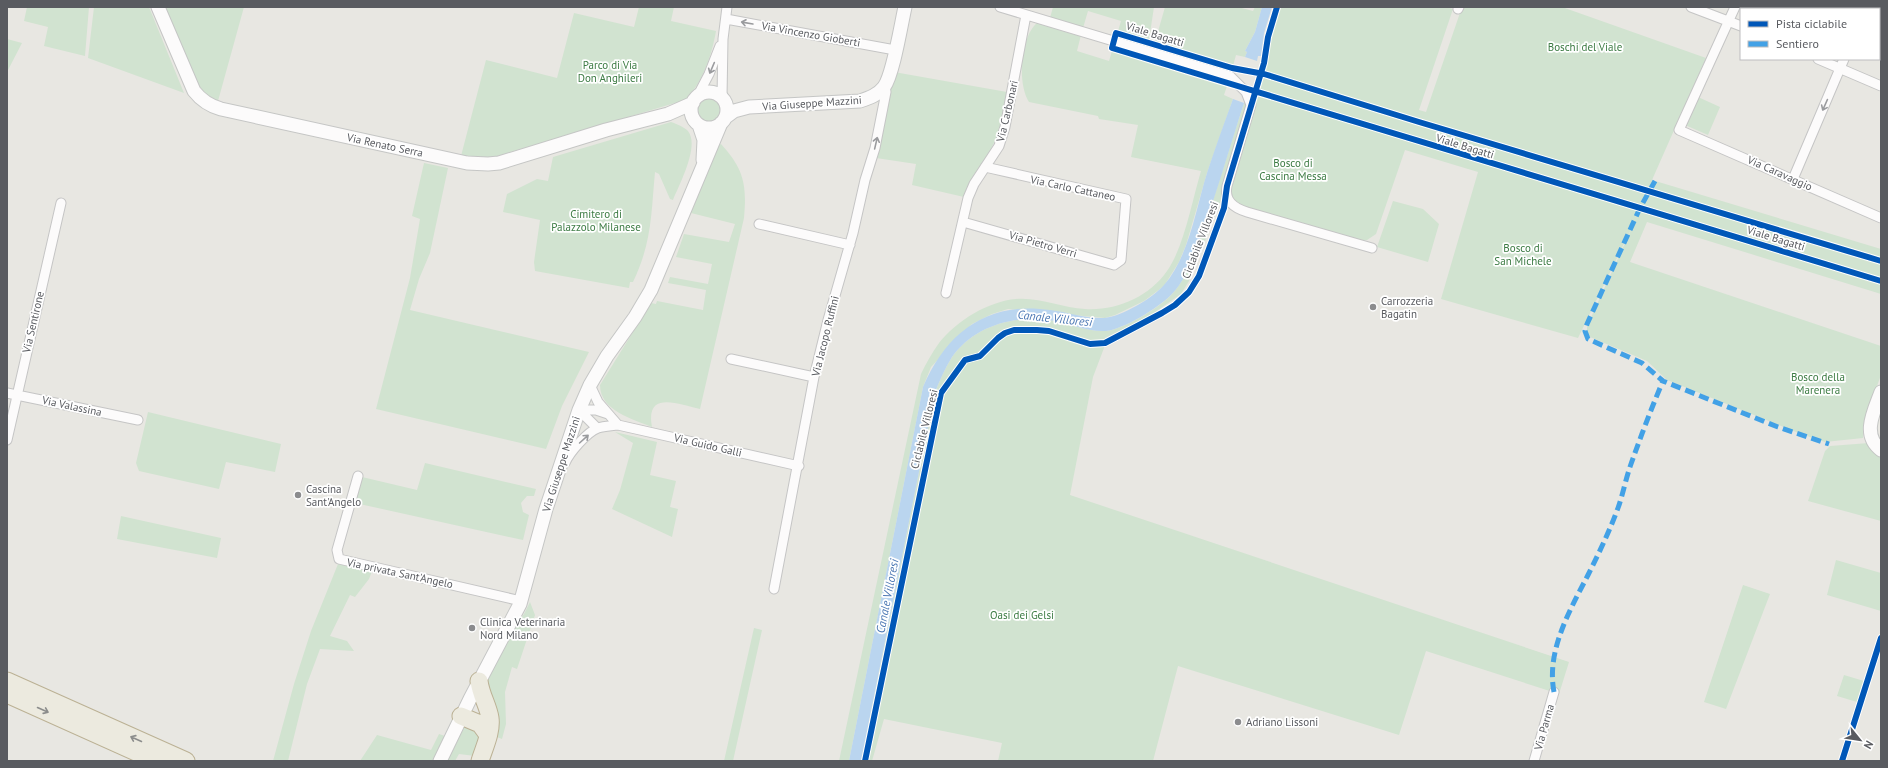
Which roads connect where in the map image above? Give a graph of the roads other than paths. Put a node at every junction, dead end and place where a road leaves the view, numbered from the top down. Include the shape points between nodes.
1 (158, 7) edge
2 (727, 7) edge
3 (905, 7) edge
4 (1000, 7) edge
5 (1690, 7) edge
6 (1735, 7) edge
7 (1026, 15) junction
8 (726, 19) junction
9 (1728, 21) junction
10 (1740, 26) edge
11 (723, 39) junction
12 (895, 50) junction
13 (1820, 60) edge
14 (1844, 60) edge
15 (1841, 69) junction
16 (1881, 86) edge
17 (885, 87) junction
18 (724, 98) junction
19 (695, 99) junction
20 (749, 107) junction
21 (668, 114) junction
22 (724, 120) junction
23 (696, 122) junction
24 (984, 167) junction
25 (700, 175) junction
26 (1793, 179) junction
27 (61, 203) dead end
28 (1881, 218) edge
29 (963, 222) junction
30 (759, 224) dead end
31 (850, 245) junction
32 (1372, 248) dead end
33 (1121, 260) joint
34 (946, 293) dead end
35 (731, 358) dead end
36 (814, 377) junction
37 (590, 385) junction
38 (1881, 392) edge
39 (7, 393) edge
40 (16, 395) junction
41 (579, 410) junction
42 (610, 414) junction
43 (138, 420) dead end
44 (618, 425) junction
45 (597, 428) junction
46 (7, 440) edge
47 (1881, 450) edge
48 (799, 466) junction
49 (358, 476) dead end
50 (546, 509) junction
51 (774, 589) dead end
52 (521, 601) junction
53 (7, 681) edge
54 (479, 681) junction
55 (1554, 692) dead end
56 (7, 694) edge
57 (463, 712) junction
58 (489, 716) junction
59 (488, 735) junction
60 (156, 761) edge
61 (186, 761) edge
62 (440, 761) edge
63 (480, 761) edge
64 (1534, 761) edge

1 - 21 street, Via Renato Serra via 194,91 210,105 467,163 499,163
2 - 8 street
3 - 12 street
4 - 7 street, Viale Bagatti
5 - 9 street
6 - 9 street
7 - 24 street, Via Carbonari via 1005,127 996,151
7 - 32 street, Viale Bagatti via 1230,76 1246,92 1251,105 1226,186 1226,197 1229,202 1239,210
8 - 11 street
12 -> 8 street, Via Vincenzo Gioberti
9 - 10 street
9 - 26 street, Via Caravaggio via 1679,130
11 - 18 street
11 -> 19 street via 709,74
12 - 17 street
13 - 15 street
14 - 15 street
15 - 16 street
15 -> 26 street
17 - 20 street, Via Giuseppe Mazzini via 874,96 860,101
31 -> 17 street, Via Jacopo Ruffini via 875,148
18 - 19 street via 710,92
18 - 20 street, Via Giuseppe Mazzini
18 - 22 street via 727,108
19 - 21 street, Via Renato Serra
19 - 23 street via 691,109
20 - 22 street, Via Giuseppe Mazzini via 734,111
21 - 23 street, Via Renato Serra via 684,114
22 - 23 street via 713,128
22 - 25 street, Via Giuseppe Mazzini
23 - 25 street, Via Giuseppe Mazzini via 703,134 704,148
24 - 29 street, Via Carbonari via 968,198
24 - 33 street, Via Carlo Cattaneo via 1126,199
25 - 37 street, Via Giuseppe Mazzini via 651,290
26 - 28 street, Via Caravaggio
27 - 40 street, Via Sentirone
29 - 33 street, Via Pietro Verri via 1114,265
29 - 34 street, Via Carbonari
30 - 31 street
31 - 36 street, Via Jacopo Ruffini via 830,309
35 - 36 street
36 - 48 street, Via Jacopo Ruffini
37 - 41 street, Via Giuseppe Mazzini
37 - 42 street via 598,402
38 - 47 street via 1869,426 1873,442
39 - 40 street, Via Valassina
40 - 43 street, Via Valassina
40 - 46 street, Via Sentirone
41 - 42 street via 596,410
41 - 45 street
41 - 50 street, Via Giuseppe Mazzini
42 - 44 street
44 - 45 street, Via Guido Galli
44 - 48 street, Via Guido Galli
50 -> 45 street via 567,458 582,440
48 - 51 street, Via Jacopo Ruffini
49 - 52 street, Via privata Sant'Angelo via 337,550 339,559
50 - 52 street, Via Giuseppe Mazzini
52 - 54 street, Via Giuseppe Mazzini
61 -> 53 highway
54 - 57 street, Via Giuseppe Mazzini
54 - 58 highway via 480,694
55 - 64 street, Via Parma
56 -> 60 highway
57 - 58 highway via 478,709
57 - 59 highway via 480,724
57 - 62 street, Via Giuseppe Mazzini
58 - 59 highway
59 - 63 highway

